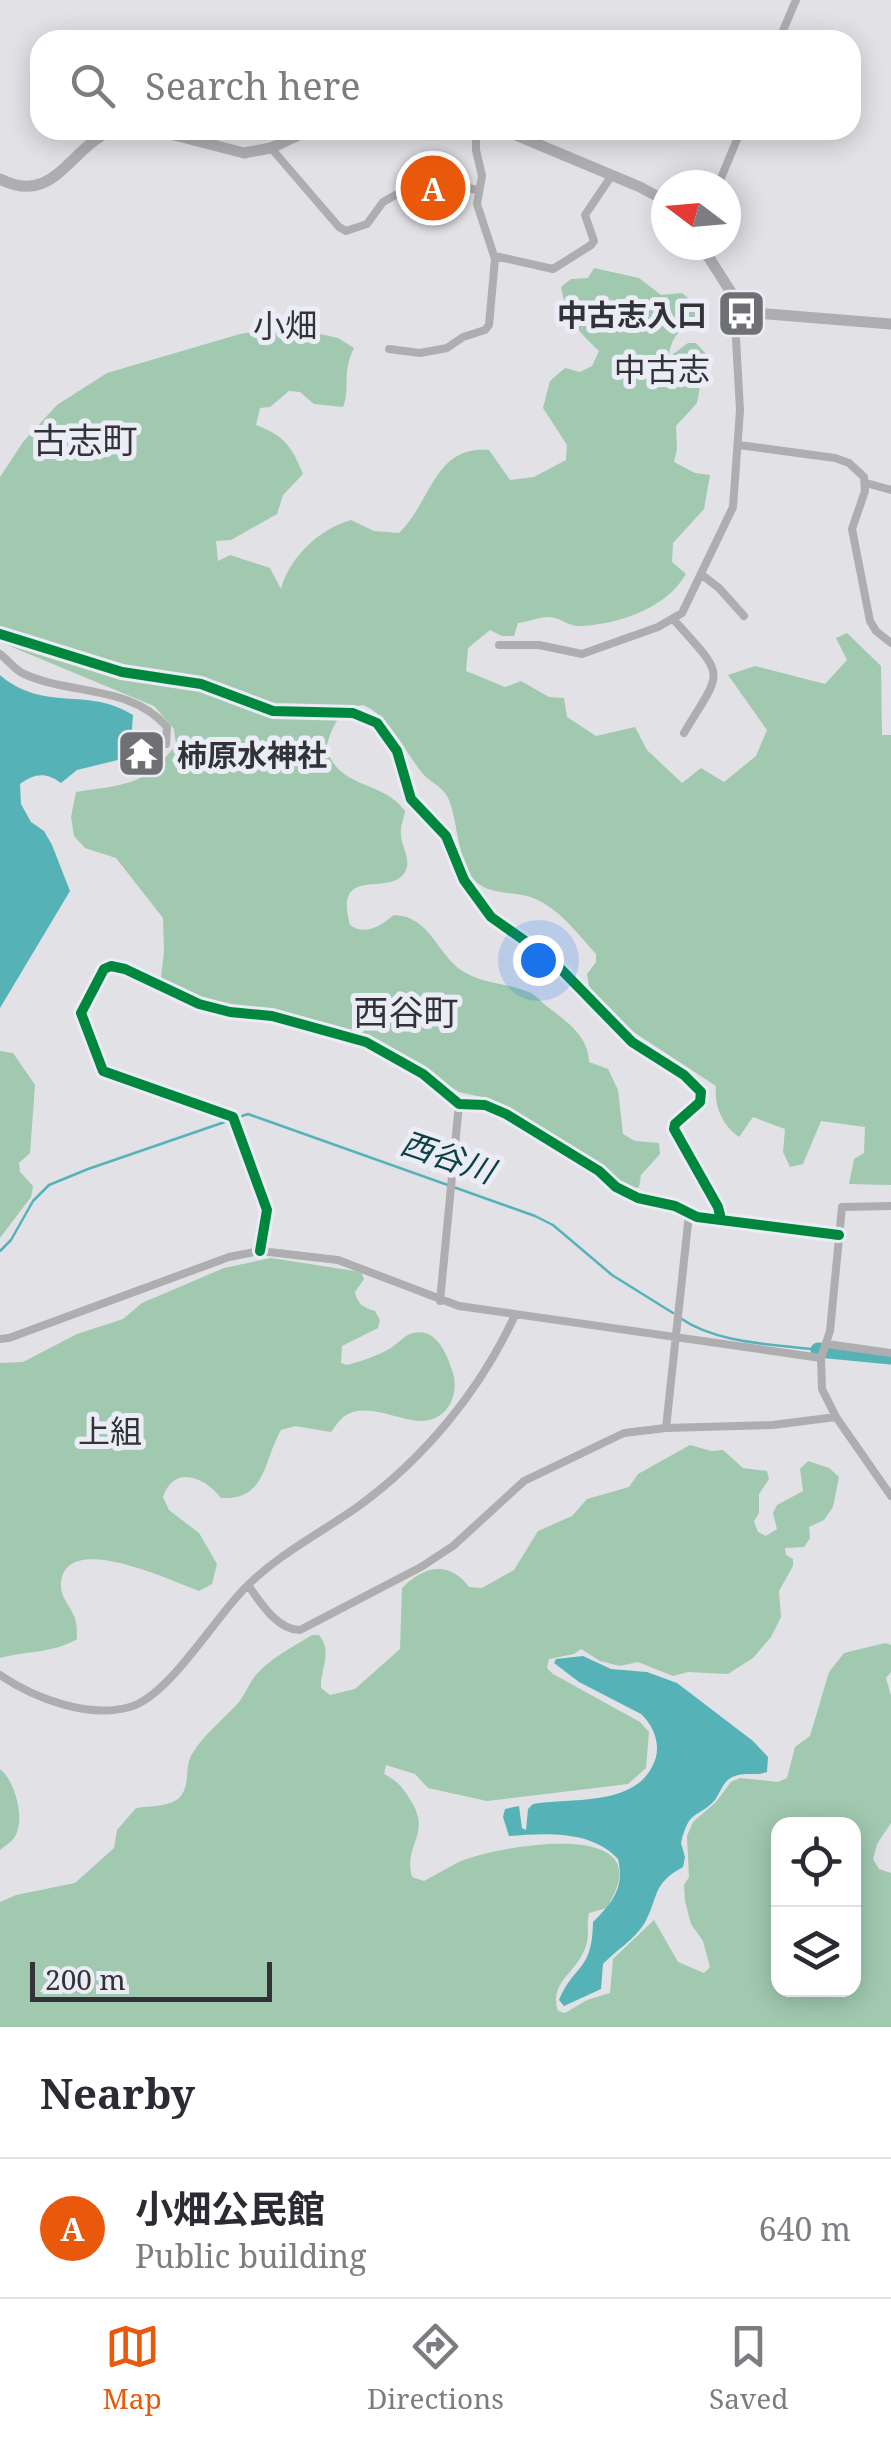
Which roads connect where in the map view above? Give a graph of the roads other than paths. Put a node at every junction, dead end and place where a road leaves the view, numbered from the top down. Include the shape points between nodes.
1 (796, 0) edge
2 (783, 30) edge
3 (94, 140) edge
4 (194, 140) edge
5 (288, 140) edge
6 (476, 140) edge
7 (528, 140) edge
8 (737, 140) edge
9 (271, 148) junction
10 (724, 170) edge
11 (403, 175) dead end
12 (612, 175) junction
13 (424, 179) junction
14 (1, 183) edge
15 (478, 190) junction
16 (651, 194) edge
17 (495, 256) junction
18 (711, 260) edge
19 (741, 304) junction
20 (891, 324) edge
21 (389, 349) dead end
22 (739, 445) junction
23 (866, 484) junction
24 (891, 490) edge
25 (702, 576) junction
26 (744, 616) dead end
27 (674, 620) junction
28 (0, 634) edge
29 (891, 643) edge
30 (500, 644) dead end
31 (0, 654) edge
32 (684, 733) dead end
33 (166, 744) dead end
34 (459, 1104) junction
35 (891, 1206) edge
36 (688, 1214) junction
37 (720, 1219) junction
38 (839, 1234) junction
39 (260, 1250) junction
40 (440, 1301) junction
41 (515, 1315) junction
42 (674, 1337) junction
43 (0, 1339) edge
44 (828, 1344) junction
45 (891, 1354) edge
46 (821, 1358) junction
47 (836, 1417) junction
48 (666, 1428) junction
49 (891, 1496) edge
50 (248, 1585) junction
51 (0, 1675) edge

1 - 2 street
3 - 14 main road via 50,181 29,187
4 - 9 main road via 244,153
5 - 9 main road
6 - 15 street
7 - 12 main road
8 - 10 street
9 - 13 street via 346,231 368,224 383,202
11 - 13 street
12 - 16 main road
12 - 17 street via 586,215 591,245 553,269
13 - 15 street
15 - 17 street via 479,219
17 - 21 street via 485,330 434,351
18 - 19 main road
19 - 20 main road via 767,315
19 - 22 street
22 - 23 street via 834,458 859,471
22 - 25 street via 733,507
23 - 24 street
23 - 29 street via 852,529 870,622
25 - 26 street
25 - 27 street
27 - 30 street via 582,654
27 - 32 street via 715,673 714,688
28 - 37 street via 122,672 201,684 273,710 353,713 377,723 397,752 411,798 446,836 464,880 491,917 552,960 632,1042 701,1092 700,1102 674,1129
31 - 33 street via 21,674 128,700 167,726
34 - 36 street via 486,1105 566,1150 616,1188
34 - 39 street via 366,1042 199,1004 125,969 104,969 81,1013 103,1072 234,1119 267,1210
34 - 40 street
35 - 38 street via 842,1207
36 - 37 street
36 - 42 street
37 - 38 street
38 - 44 street
39 - 40 street via 338,1260
39 - 43 street
40 - 41 street
41 - 42 street
41 - 50 street via 466,1398 420,1453 380,1491
42 - 46 street
42 - 48 street
44 - 45 street
44 - 46 street
46 - 47 street via 822,1389
47 - 48 street
47 - 49 street
48 - 50 street via 624,1434 524,1481 421,1568 300,1630 278,1622
50 - 51 street via 155,1695 129,1708 58,1702

